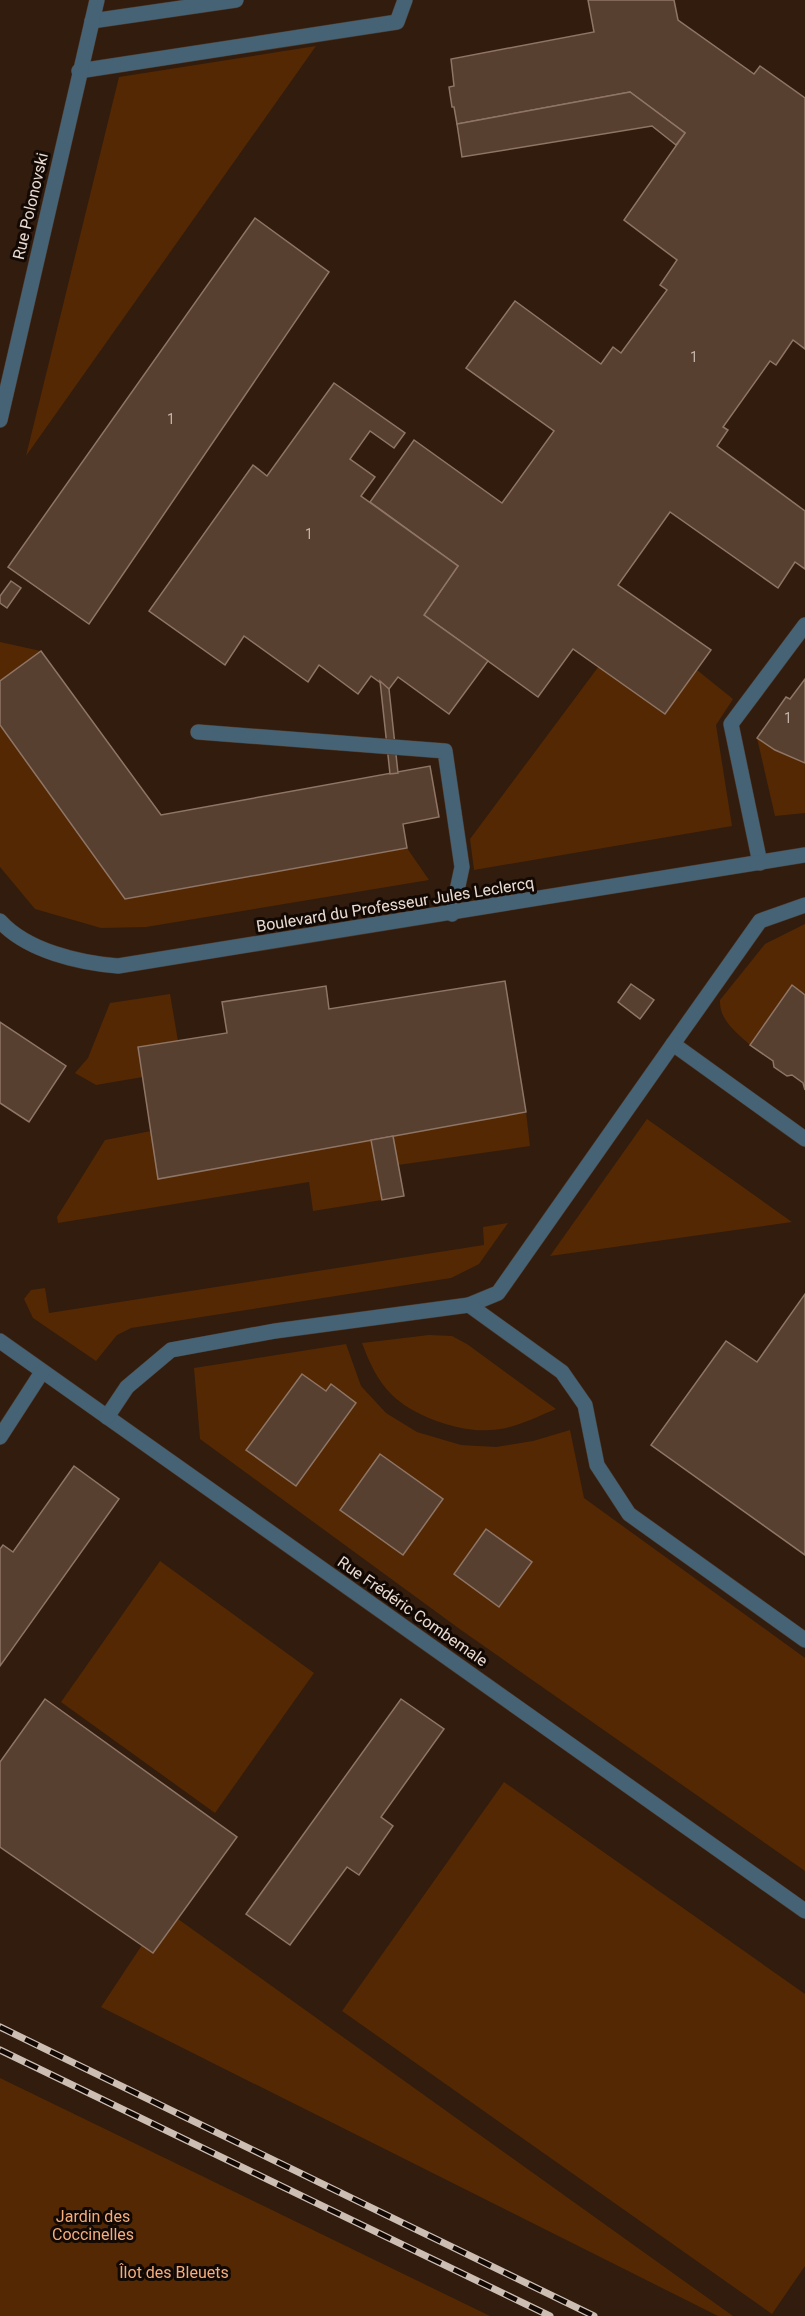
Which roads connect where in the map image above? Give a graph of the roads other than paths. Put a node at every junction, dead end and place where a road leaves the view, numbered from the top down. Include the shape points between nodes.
1 (97, 0) edge
2 (236, 0) edge
3 (405, 0) edge
4 (92, 21) junction
5 (79, 71) junction
6 (0, 420) edge
7 (805, 625) edge
8 (198, 732) dead end
9 (805, 855) edge
10 (760, 863) junction
11 (805, 904) edge
12 (452, 914) junction
13 (0, 921) edge
14 (673, 1044) junction
15 (805, 1139) edge
16 (470, 1305) junction
17 (0, 1341) edge
18 (42, 1372) junction
19 (107, 1417) junction
20 (0, 1437) edge
21 (805, 1641) edge
22 (805, 1911) edge

1 - 4 street, Rue Polonovski
2 - 4 street
3 - 5 street via 397,22
4 - 5 street, Rue Polonovski
5 - 6 street, Rue Polonovski
7 - 10 street via 731,724
8 - 12 street via 445,751 462,867
9 - 10 street, Boulevard du Professeur Jules Leclercq
10 - 12 street, Boulevard du Professeur Jules Leclercq
11 - 14 street via 760,921
12 - 13 street, Boulevard du Professeur Jules Leclercq via 118,966 68,959 38,947
14 - 15 street
14 - 16 street via 498,1293
16 - 19 street via 275,1331 171,1350 127,1387
16 - 21 street via 562,1372 585,1405 597,1465 629,1514
17 - 18 street, Rue Frédéric Combemale
18 - 19 street, Rue Frédéric Combemale
18 - 20 street
19 - 22 street, Rue Frédéric Combemale

